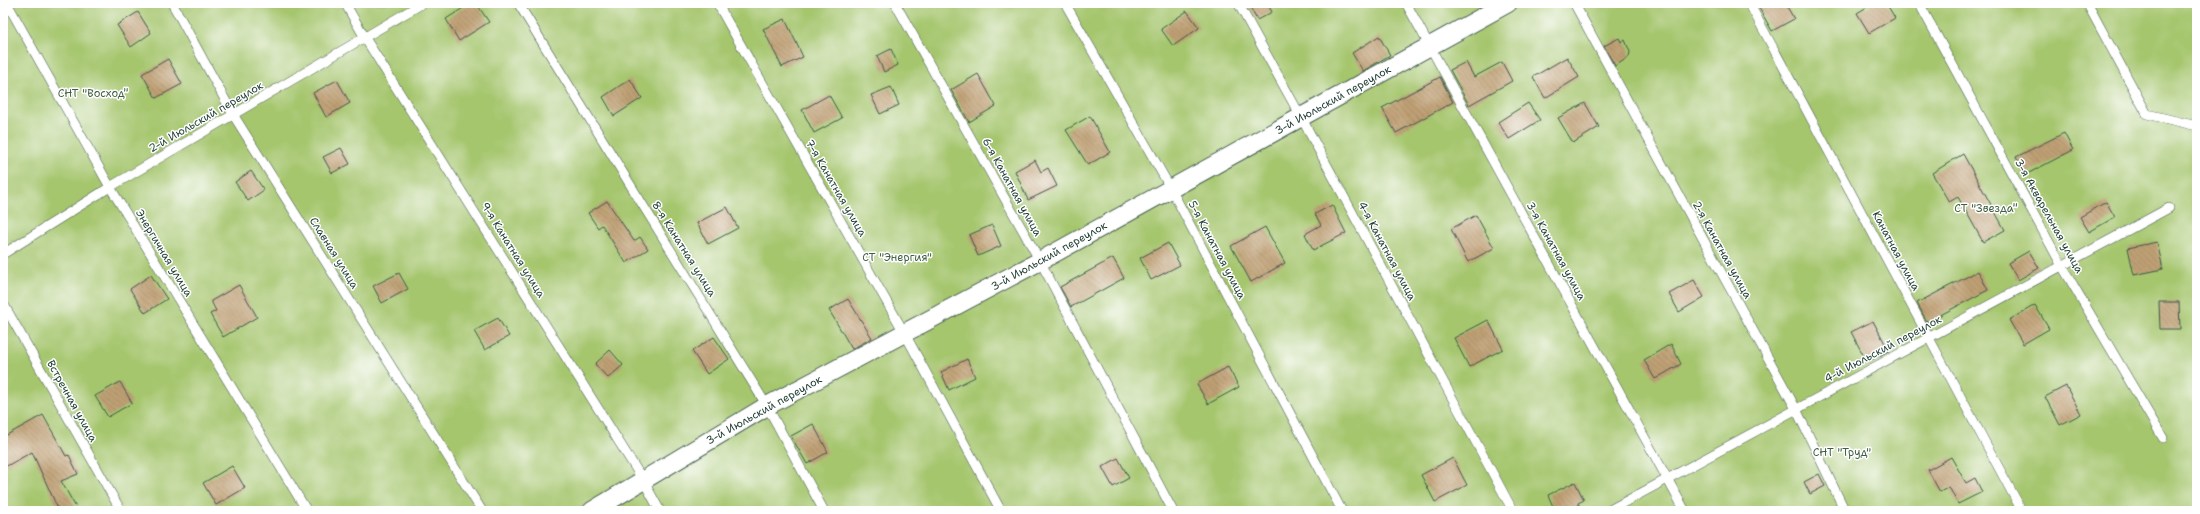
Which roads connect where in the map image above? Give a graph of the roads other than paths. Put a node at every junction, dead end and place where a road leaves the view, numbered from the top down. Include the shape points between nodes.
1 (7, 3) edge
2 (172, 3) edge
3 (345, 3) edge
4 (423, 3) edge
5 (518, 3) edge
6 (717, 3) edge
7 (895, 3) edge
8 (1065, 3) edge
9 (1238, 3) edge
10 (1406, 3) edge
11 (1508, 3) edge
12 (1574, 3) edge
13 (1749, 3) edge
14 (1919, 3) edge
15 (2087, 3) edge
16 (365, 38) junction
17 (1430, 46) junction
18 (234, 116) junction
19 (1301, 117) junction
20 (2197, 126) edge
21 (110, 187) junction
22 (1170, 189) junction
23 (2169, 208) dead end
24 (3, 254) edge
25 (1040, 261) junction
26 (2062, 266) junction
27 (3, 303) edge
28 (905, 334) junction
29 (1929, 337) junction
30 (767, 406) junction
31 (1796, 409) junction
32 (2163, 438) dead end
33 (1667, 478) junction
34 (643, 480) junction
35 (121, 511) edge
36 (307, 511) edge
37 (482, 511) edge
38 (592, 511) edge
39 (660, 511) edge
40 (824, 511) edge
41 (1001, 511) edge
42 (1173, 511) edge
43 (1342, 511) edge
44 (1513, 511) edge
45 (1608, 511) edge
46 (1685, 511) edge
47 (1845, 511) edge
48 (2022, 511) edge

1 - 21 lane, Энергичная улица
2 - 18 lane, Славная улица
3 - 16 lane, 9-я Канатная улица
4 - 16 lane, 2-й Июльский переулок
5 - 30 lane, 8-я Канатная улица
6 - 28 lane, 7-я Канатная улица
7 - 25 lane, 6-я Канатная улица
8 - 22 lane, 5-я Канатная улица
9 - 19 lane, 4-я Канатная улица
10 - 17 lane, 3-я Канатная улица
11 - 17 street, 3-й Июльский переулок
12 - 31 lane, 2-я Канатная улица
13 - 29 lane, Канатная улица
14 - 26 lane, 3-я Акварельная улица
15 - 20 lane via 2147,114
16 - 18 lane, 2-й Июльский переулок
16 - 34 lane, 9-я Канатная улица
17 - 19 street, 3-й Июльский переулок
17 - 33 lane, 3-я Канатная улица
18 - 21 lane, 2-й Июльский переулок
18 - 37 lane, Славная улица
19 - 22 street, 3-й Июльский переулок
19 - 44 lane, 4-я Канатная улица
21 - 24 lane, 2-й Июльский переулок
21 - 36 lane, Энергичная улица
22 - 25 street, 3-й Июльский переулок
22 - 43 lane, 5-я Канатная улица
23 - 26 lane, 4-й Июльский переулок
25 - 28 street, 3-й Июльский переулок
25 - 42 lane, 6-я Канатная улица
26 - 29 lane, 4-й Июльский переулок
26 - 32 lane, 3-я Акварельная улица
27 - 35 lane, Встречная улица
28 - 30 street, 3-й Июльский переулок
28 - 41 lane, 7-я Канатная улица
29 - 31 lane, 4-й Июльский переулок
29 - 48 lane, Канатная улица
30 - 34 street, 3-й Июльский переулок
30 - 40 lane, 8-я Канатная улица
31 - 33 lane, 4-й Июльский переулок
31 - 47 lane, 2-я Канатная улица
33 - 45 lane, 4-й Июльский переулок
33 - 46 lane, 3-я Канатная улица
34 - 38 street, 3-й Июльский переулок
34 - 39 lane, 9-я Канатная улица

